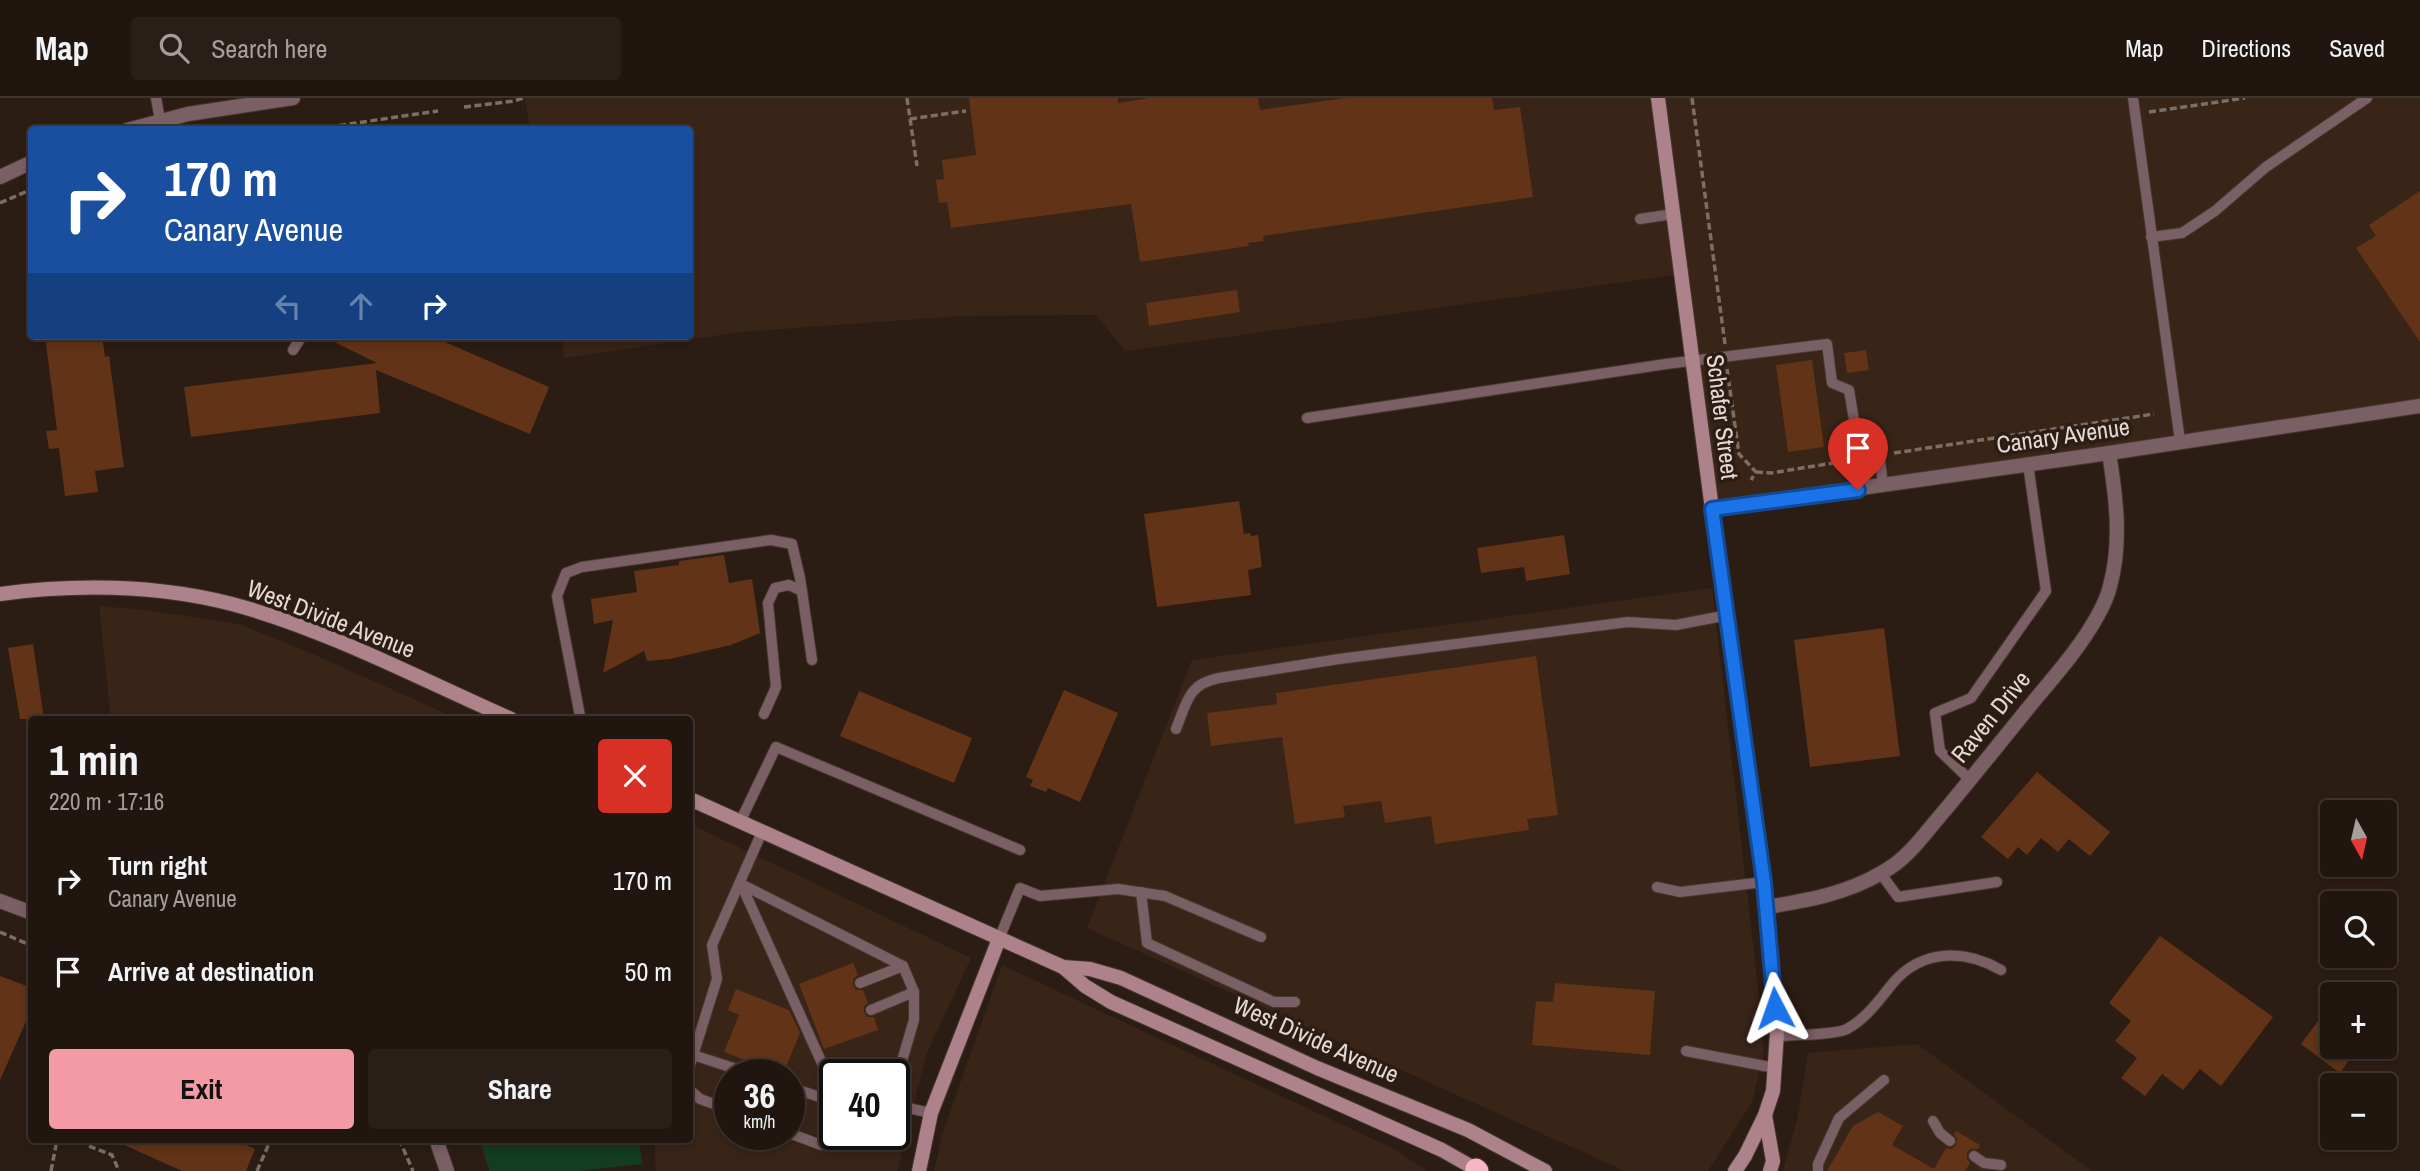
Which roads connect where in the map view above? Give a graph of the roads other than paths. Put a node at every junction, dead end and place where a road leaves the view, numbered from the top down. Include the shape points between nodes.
1 (156, 98) edge
2 (293, 98) edge
3 (1658, 98) edge
4 (2133, 98) edge
5 (2367, 98) edge
6 (160, 120) junction
7 (140, 126) edge
8 (28, 164) edge
9 (0, 177) edge
10 (1673, 214) junction
11 (1640, 219) dead end
12 (2151, 237) junction
13 (299, 340) edge
14 (293, 350) dead end
15 (1692, 361) junction
16 (2420, 406) edge
17 (1307, 418) dead end
18 (2180, 441) junction
19 (2109, 453) junction
20 (2028, 464) junction
21 (1884, 486) junction
22 (1712, 509) junction
23 (802, 591) junction
24 (0, 594) edge
25 (1728, 615) junction
26 (812, 660) dead end
27 (764, 714) dead end
28 (504, 716) edge
29 (580, 716) edge
30 (1176, 729) dead end
31 (1970, 780) junction
32 (693, 800) edge
33 (740, 822) junction
34 (762, 832) junction
35 (1020, 850) dead end
36 (1881, 874) junction
37 (1764, 882) junction
38 (1997, 882) dead end
39 (741, 884) junction
40 (1657, 887) dead end
41 (1141, 892) junction
42 (0, 901) edge
43 (1767, 907) junction
44 (28, 912) edge
45 (1261, 937) dead end
46 (999, 939) junction
47 (903, 966) junction
48 (1063, 967) junction
49 (2001, 970) dead end
50 (860, 983) dead end
51 (914, 992) junction
52 (1295, 1002) dead end
53 (871, 1010) dead end
54 (1777, 1037) junction
55 (1686, 1051) dead end
56 (693, 1054) edge
57 (823, 1059) edge
58 (903, 1059) edge
59 (693, 1060) edge
60 (714, 1065) edge
61 (1775, 1068) junction
62 (1884, 1080) dead end
63 (693, 1093) edge
64 (714, 1105) edge
65 (910, 1108) edge
66 (931, 1113) junction
67 (1765, 1115) junction
68 (1933, 1121) dead end
69 (1950, 1141) dead end
70 (437, 1143) edge
71 (1974, 1156) dead end
72 (2001, 1165) dead end
73 (1478, 1170) edge
74 (447, 1171) edge
75 (919, 1171) edge
76 (1545, 1171) edge
77 (1735, 1171) edge
78 (1770, 1171) edge
79 (1818, 1171) edge

1 - 6 lane
2 - 6 street
3 - 10 street, Schafer Street
4 - 12 lane
5 - 12 lane via 2266,167 2182,233
6 - 7 street
8 - 9 street
10 - 11 lane
10 - 15 street, Schafer Street
12 - 18 lane
13 - 14 lane
15 - 17 lane
15 - 21 lane via 1827,344 1832,383 1849,390 1855,425 1877,433
15 - 22 street, Schafer Street
16 - 18 street, Canary Avenue
18 - 19 street, Canary Avenue
19 - 20 street, Canary Avenue
19 - 31 street, Raven Drive via 2116,537 2107,595 2076,648
20 - 21 street, Canary Avenue
20 - 31 lane via 2046,591 1971,698 1935,713 1940,751
21 - 22 street, Canary Avenue
22 - 25 street, Schafer Street
23 - 26 lane
23 - 27 lane via 789,585 775,588 768,603 776,687
23 - 29 lane via 792,544 771,540 566,573 558,596
24 - 28 street, West Divide Avenue via 113,588 230,604 323,636
25 - 30 lane via 1676,625 1628,622 1219,678 1191,692
25 - 37 street, Schafer Street
31 - 36 street, Raven Drive via 1909,852
32 - 33 street, West Divide Avenue
33 - 34 street, West Divide Avenue
33 - 35 lane via 776,747
34 - 39 lane
34 - 46 street, West Divide Avenue
36 - 38 lane via 1898,897
36 - 43 street, Raven Drive via 1830,896
37 - 40 lane via 1680,892
37 - 43 street, Schafer Street
39 - 47 lane
39 - 56 lane via 712,945 717,979
39 - 57 lane via 802,1005
41 - 45 lane via 1164,896
41 - 46 lane via 1118,889 1040,896 1020,888
41 - 52 lane via 1147,943 1274,1002
42 - 44 street
43 - 54 street, Schafer Street
46 - 48 street, West Divide Avenue
46 - 66 street
47 - 50 lane
47 - 51 lane
48 - 73 street, West Divide Avenue via 1111,1002
48 - 76 street, West Divide Avenue via 1121,978 1317,1068 1468,1130
49 - 54 lane via 1959,955 1923,959 1845,1030
51 - 53 lane
51 - 58 lane via 914,1020
54 - 61 street, Schafer Street
55 - 61 lane
59 - 60 lane
61 - 67 street, Schafer Street
62 - 79 lane via 1839,1118
63 - 64 lane
65 - 66 lane
66 - 75 street
67 - 77 street, Schafer Street
67 - 78 street, Schafer Street via 1773,1161
68 - 69 lane
70 - 74 street
71 - 72 lane

